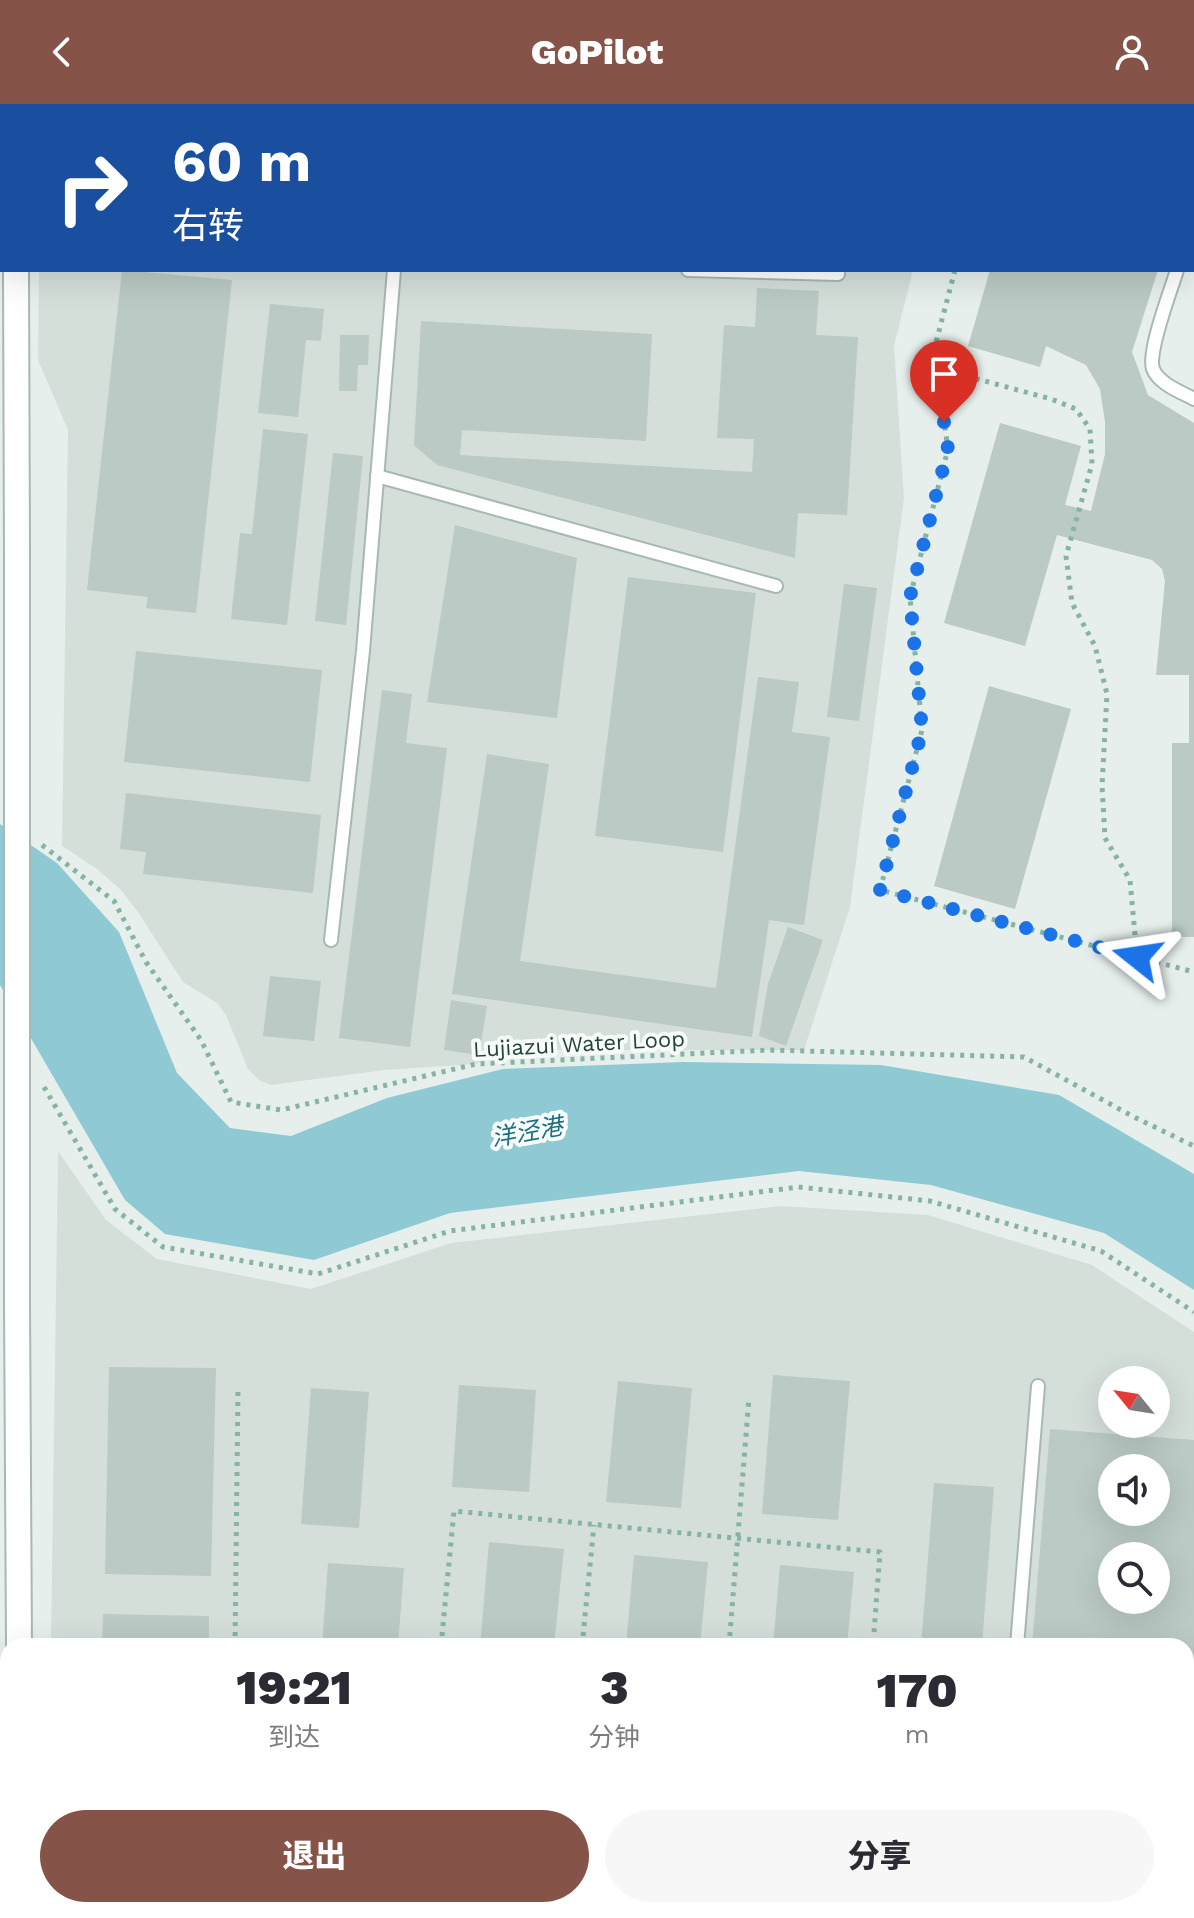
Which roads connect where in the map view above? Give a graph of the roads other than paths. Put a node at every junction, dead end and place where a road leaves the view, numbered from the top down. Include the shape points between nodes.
1 (16, 272) edge
2 (394, 272) edge
3 (763, 272) edge
4 (838, 272) edge
5 (1176, 272) edge
6 (1194, 399) edge
7 (377, 476) junction
8 (776, 586) dead end
9 (331, 940) dead end
10 (1038, 1386) dead end
11 (19, 1638) edge
12 (1018, 1638) edge

1 - 11 street, bridge
2 - 7 lane
3 - 4 lane
5 - 6 lane via 1152,352 1153,370
7 - 8 lane
7 - 9 lane
10 - 12 lane

